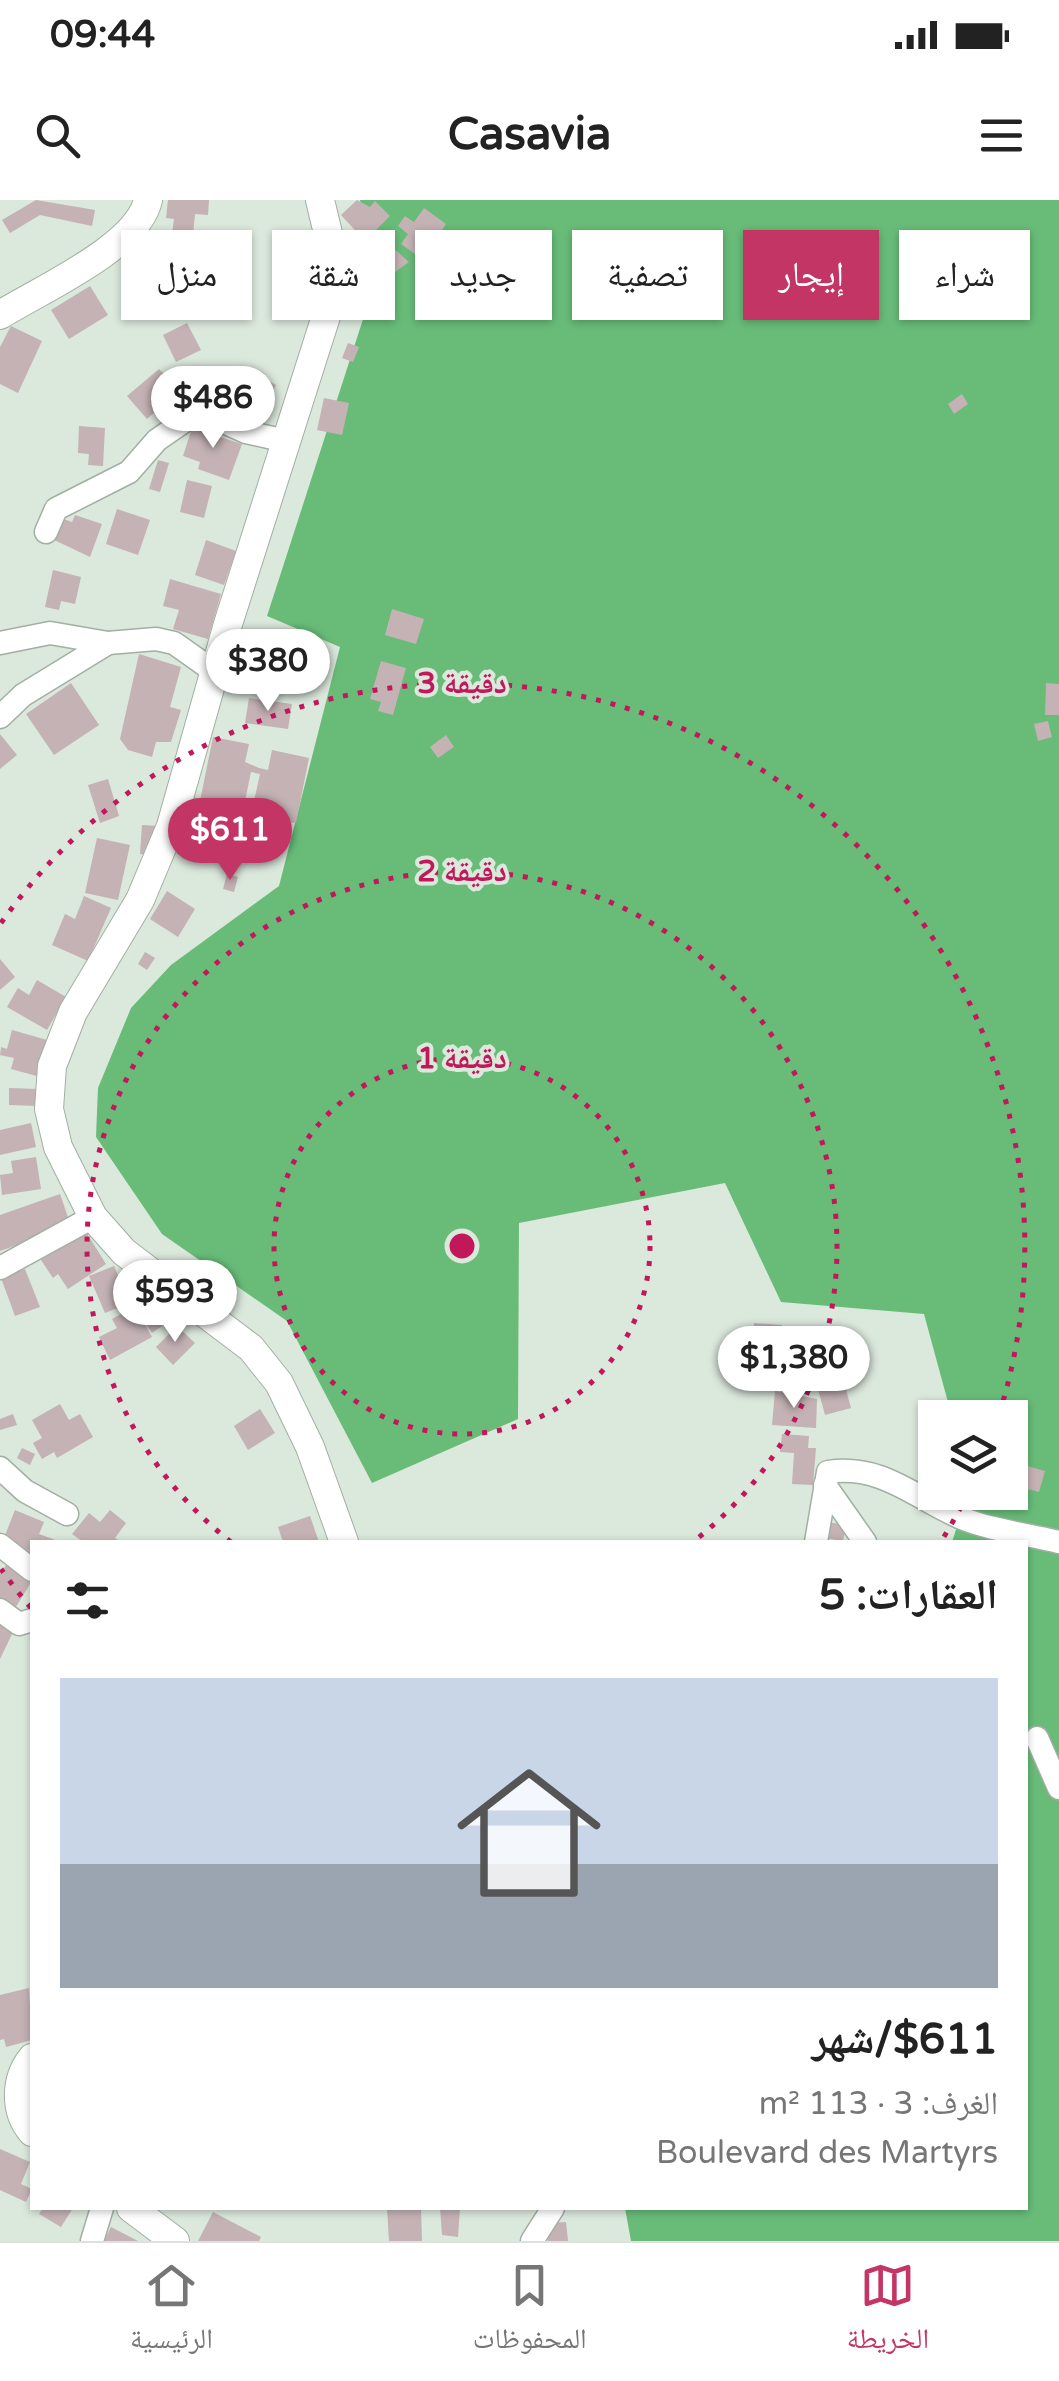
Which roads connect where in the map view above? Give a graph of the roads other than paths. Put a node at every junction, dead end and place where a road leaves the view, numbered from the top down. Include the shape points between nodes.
1 (148, 200) edge
2 (320, 200) edge
3 (0, 315) edge
4 (286, 441) junction
5 (46, 532) dead end
6 (0, 643) edge
7 (108, 643) junction
8 (215, 672) junction
9 (0, 717) edge
10 (95, 1218) junction
11 (0, 1268) edge
12 (0, 1468) edge
13 (825, 1485) junction
14 (67, 1514) dead end
15 (343, 1540) edge
16 (816, 1540) edge
17 (865, 1540) edge
18 (1059, 1542) edge
19 (0, 1546) edge
20 (30, 1568) edge
21 (0, 1610) edge
22 (30, 1621) edge
23 (1031, 1737) edge
24 (1059, 1748) edge
25 (1059, 1788) edge
26 (30, 2062) edge
27 (30, 2128) edge
28 (101, 2210) edge
29 (134, 2210) edge
30 (552, 2210) edge
31 (92, 2241) edge
32 (174, 2241) edge
33 (532, 2241) edge

1 - 3 main road via 145,214 100,256
2 - 4 main road via 331,246 328,310
4 - 5 street via 199,411 157,440 130,472 56,509
4 - 8 main road
6 - 7 street via 50,633
7 - 8 street via 174,643
7 - 9 street via 22,695
8 - 10 main road via 171,826 110,955 73,1012 52,1066 49,1109 58,1147
10 - 11 street
10 - 15 main road via 124,1252 251,1348 279,1383
12 - 14 street
13 - 16 street
13 - 17 street
13 - 18 street via 828,1472 851,1468 902,1483 960,1517
19 - 20 street
21 - 22 street via 19,1624
23 - 24 street
23 - 25 street
26 - 27 main road via 18,2107
28 - 31 street
29 - 32 main road
30 - 33 street

